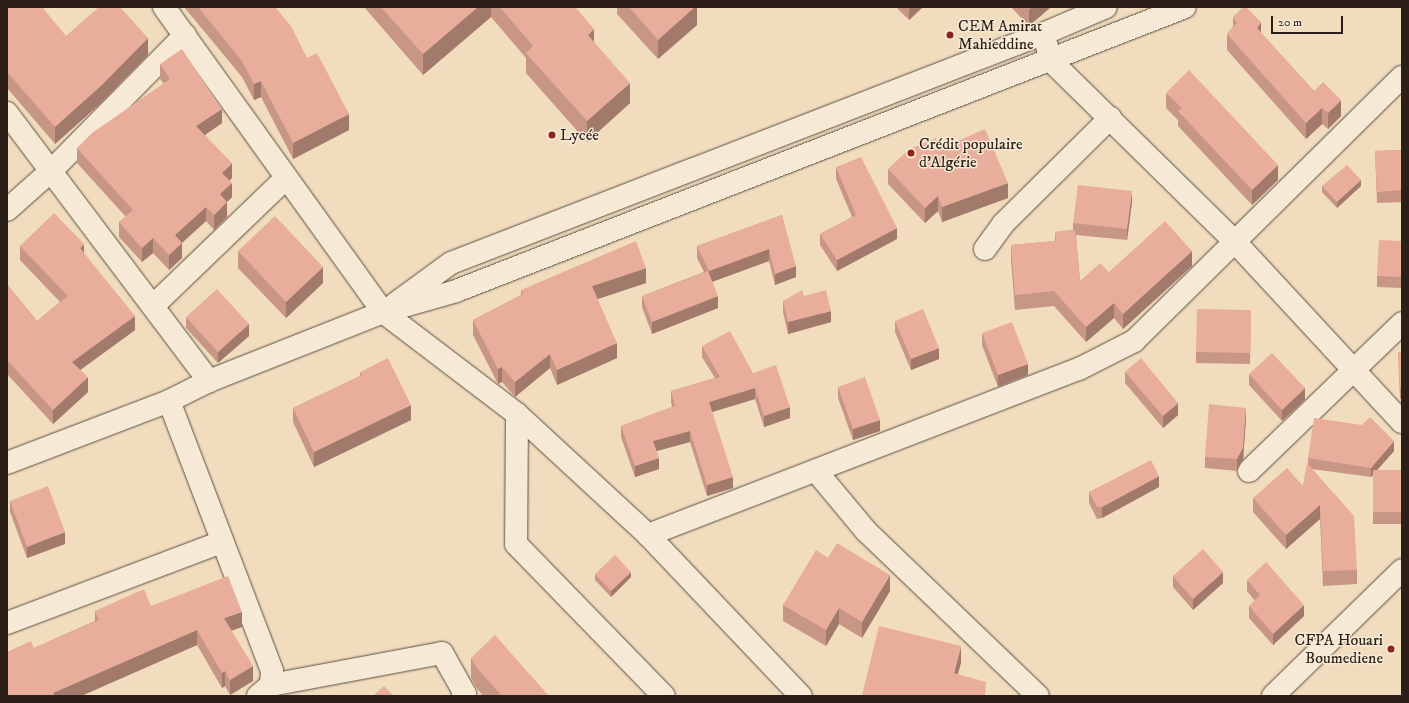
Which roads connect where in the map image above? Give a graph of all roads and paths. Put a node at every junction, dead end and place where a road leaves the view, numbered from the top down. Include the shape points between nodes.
1 (164, 7) edge
2 (1106, 7) edge
3 (1185, 7) edge
4 (1044, 33) junction
5 (185, 35) junction
6 (1050, 60) junction
7 (1402, 77) edge
8 (7, 113) edge
9 (1110, 118) junction
10 (50, 171) junction
11 (286, 178) junction
12 (7, 210) edge
13 (1236, 243) junction
14 (985, 249) dead end
15 (153, 306) junction
16 (383, 312) junction
17 (1402, 323) edge
18 (1353, 370) junction
19 (209, 381) junction
20 (169, 401) junction
21 (517, 414) junction
22 (1402, 422) edge
23 (7, 463) edge
24 (816, 471) junction
25 (1249, 471) dead end
26 (648, 535) junction
27 (221, 542) junction
28 (1402, 570) edge
29 (7, 623) edge
30 (264, 690) edge
31 (463, 696) edge
32 (664, 696) edge
33 (801, 696) edge
34 (1038, 696) edge
35 (1273, 696) edge

1 - 5 street
2 - 4 street
3 - 6 street
4 - 6 street
4 - 16 street via 451,263
5 - 10 street
5 - 11 street
6 - 9 street
6 - 16 street via 456,292
7 - 13 street
8 - 10 street
9 - 13 street
9 - 14 street via 1003,224
10 - 12 street
10 - 15 street
11 - 15 street
11 - 16 street
13 - 18 street
13 - 24 street via 1134,341 1079,369
15 - 19 street
16 - 19 street
16 - 21 street
17 - 18 street
18 - 22 street
18 - 25 street
19 - 20 street
20 - 23 street
20 - 27 street
21 - 26 street
21 - 32 street via 516,544
24 - 26 street
24 - 34 street via 866,531
26 - 33 street
27 - 29 street
27 - 30 street via 272,671
28 - 35 street
30 - 31 street via 442,653 465,694

